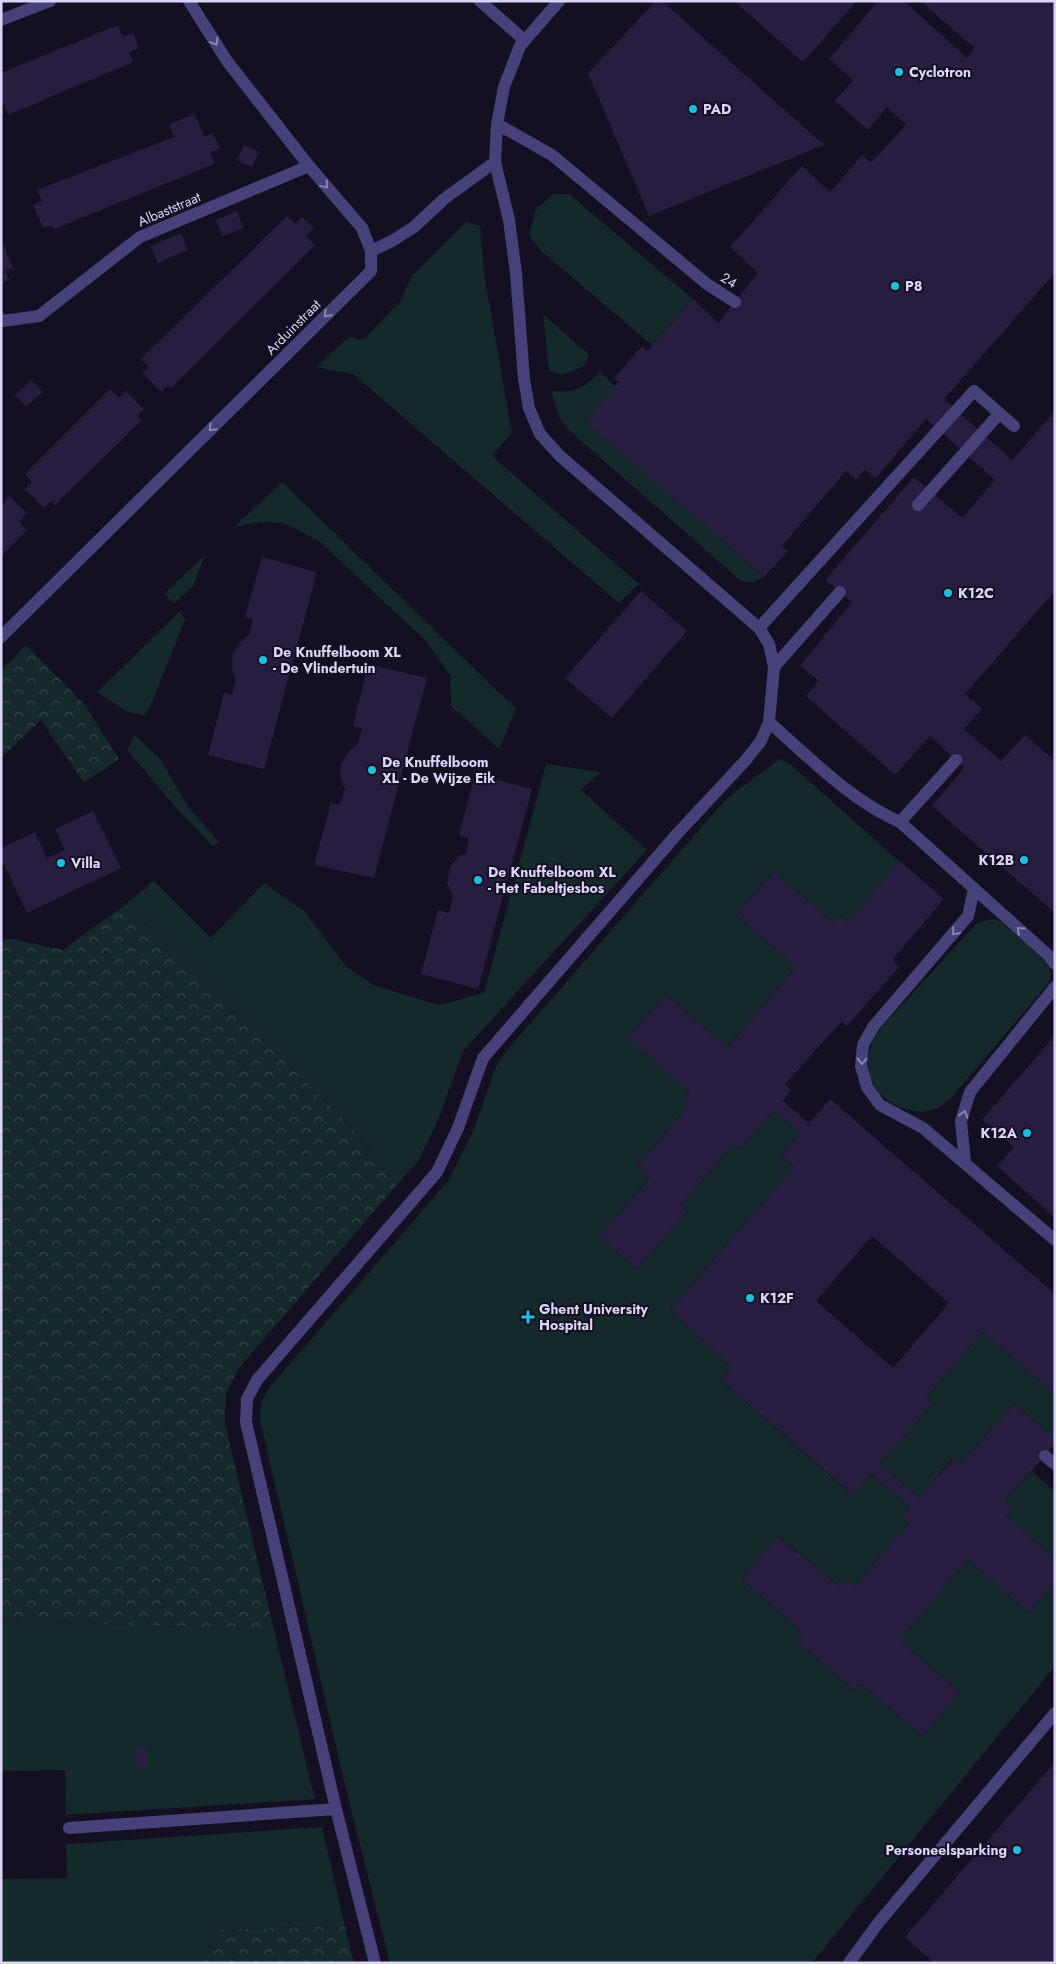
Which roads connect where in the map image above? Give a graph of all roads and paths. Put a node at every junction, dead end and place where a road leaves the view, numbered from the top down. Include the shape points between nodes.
1 (50, 1) edge
2 (189, 1) edge
3 (480, 1) edge
4 (559, 1) edge
5 (1, 20) edge
6 (524, 40) junction
7 (497, 124) junction
8 (495, 162) junction
9 (309, 166) junction
10 (371, 251) junction
11 (735, 302) dead end
12 (1, 319) edge
13 (999, 414) junction
14 (1014, 426) dead end
15 (918, 505) dead end
16 (840, 592) dead end
17 (759, 628) junction
18 (1, 637) edge
19 (774, 667) junction
20 (769, 722) junction
21 (956, 760) dead end
22 (900, 822) junction
23 (974, 889) junction
24 (1055, 964) edge
25 (1055, 988) edge
26 (964, 1162) junction
27 (1055, 1240) edge
28 (1055, 1713) edge
29 (336, 1809) junction
30 (69, 1828) dead end
31 (375, 1963) edge
32 (849, 1963) edge

1 - 5 street
2 -> 9 street via 227,61
3 - 6 street
4 - 6 street
6 - 7 street via 504,87
7 - 8 street
7 - 11 street, 24 via 552,155 707,284
8 - 10 street via 444,199 414,227
8 - 17 street via 509,220 524,379 529,408 540,434 560,456
9 -> 10 street via 362,228
9 - 12 street, Albaststraat via 140,237 39,316
10 -> 18 street, Arduinstraat via 371,271
13 - 14 street
13 - 15 street
13 - 17 street via 974,391
16 - 19 street
17 - 19 street via 769,644
19 - 20 street
20 - 22 street via 848,790 882,814
20 - 29 street via 761,741 745,760 483,1058 458,1128 437,1172 258,1380 247,1399 246,1422
21 - 22 street
22 - 23 street
24 -> 23 street
23 -> 26 street via 968,916 873,1027 863,1045 861,1066 867,1087 880,1105 924,1128
26 -> 25 street via 961,1121 970,1092
26 - 27 street
28 - 32 street via 879,1922
29 - 30 street
29 - 31 street

